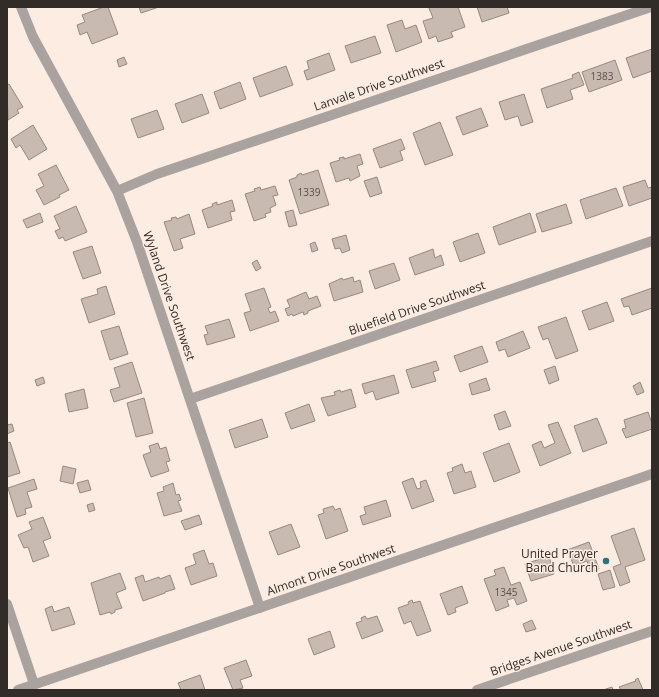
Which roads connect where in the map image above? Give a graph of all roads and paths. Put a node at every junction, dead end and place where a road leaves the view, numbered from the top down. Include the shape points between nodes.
1 (21, 7) edge
2 (651, 7) edge
3 (117, 191) junction
4 (652, 241) edge
5 (190, 399) junction
6 (652, 474) edge
7 (7, 604) edge
8 (260, 608) junction
9 (652, 631) edge
10 (34, 684) junction
11 (502, 686) edge
12 (18, 690) edge
13 (477, 690) edge

1 - 3 street, Wyland Drive Southwest via 33,37
2 - 3 street, Lanvale Drive Southwest via 164,172
3 - 5 street, Wyland Drive Southwest
4 - 5 street, Bluefield Drive Southwest
5 - 8 street, Wyland Drive Southwest
6 - 8 street, Almont Drive Southwest
7 - 10 street
8 - 10 street, Almont Drive Southwest
9 - 11 street, Bridges Avenue Southwest
10 - 12 street, Almont Drive Southwest
11 - 13 street, Bridges Avenue Southwest

